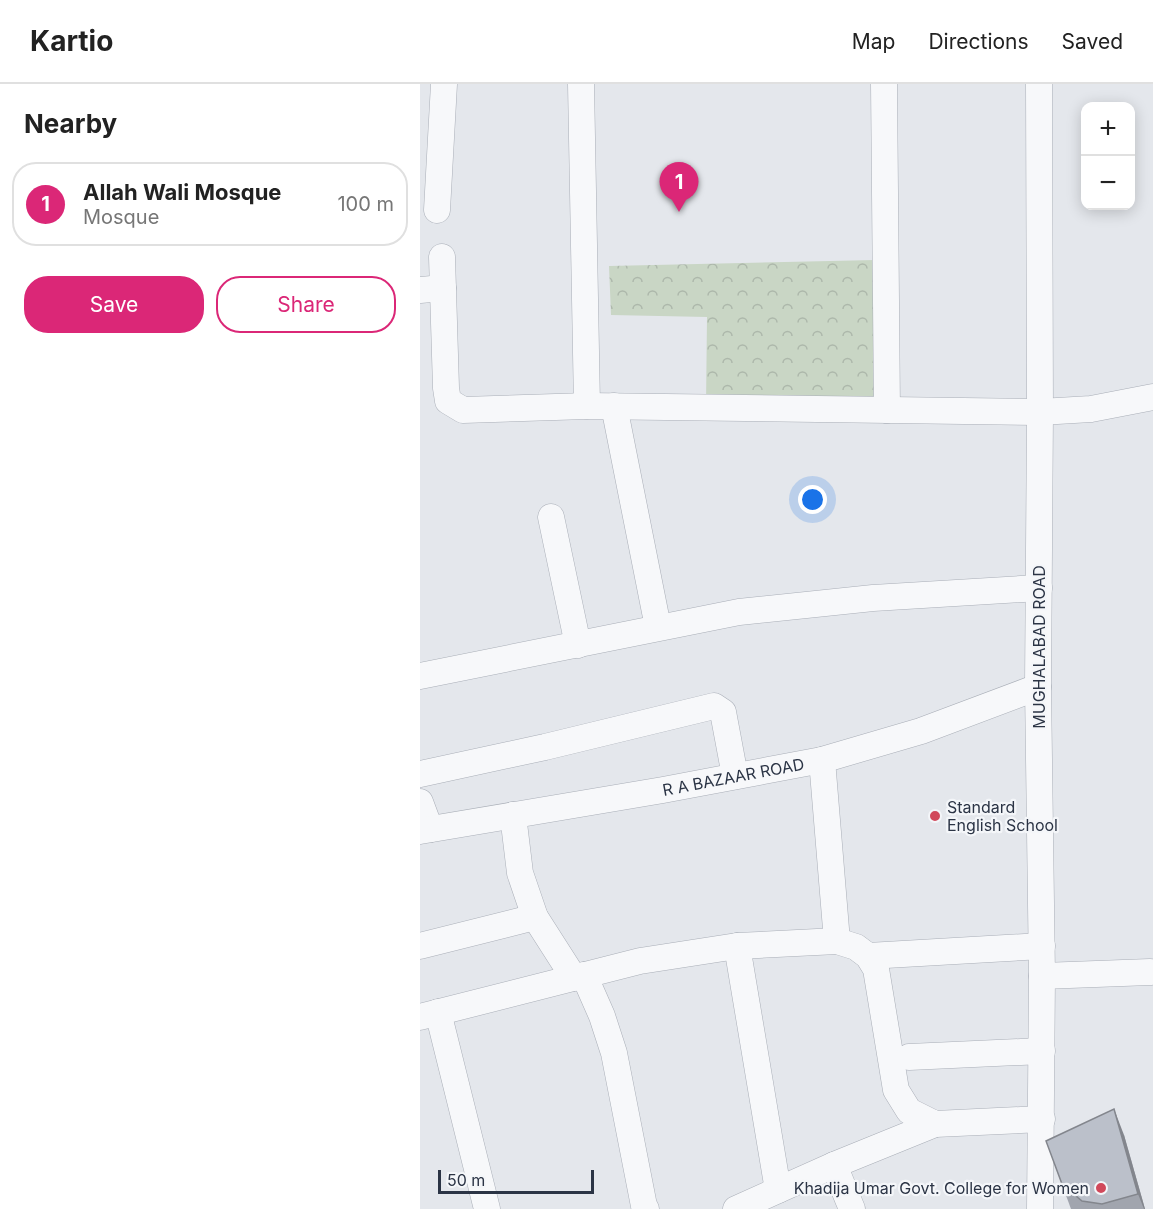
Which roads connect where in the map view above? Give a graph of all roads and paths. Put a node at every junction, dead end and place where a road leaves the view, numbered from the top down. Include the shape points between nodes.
1 (444, 84) edge
2 (581, 84) edge
3 (884, 84) edge
4 (1040, 84) edge
5 (436, 210) dead end
6 (442, 257) dead end
7 (431, 289) edge
8 (1153, 397) edge
9 (587, 406) junction
10 (614, 406) junction
11 (887, 410) junction
12 (1040, 412) junction
13 (551, 518) dead end
14 (1039, 588) junction
15 (658, 627) junction
16 (578, 645) junction
17 (420, 676) edge
18 (1038, 687) junction
19 (822, 760) junction
20 (420, 774) edge
21 (735, 776) junction
22 (420, 802) edge
23 (513, 815) junction
24 (425, 830) edge
25 (535, 917) junction
26 (837, 941) junction
27 (420, 946) edge
28 (737, 946) junction
29 (1042, 946) junction
30 (868, 956) junction
31 (1150, 972) dead end
32 (579, 976) junction
33 (1042, 976) junction
34 (429, 1014) edge
35 (1042, 1051) junction
36 (909, 1058) dead end
37 (1042, 1119) junction
38 (935, 1124) junction
39 (834, 1165) junction
40 (778, 1190) junction
41 (487, 1209) edge
42 (646, 1209) edge
43 (736, 1209) edge
44 (852, 1209) edge
45 (1040, 1209) edge

1 - 5 street
2 - 9 street
3 - 11 street
4 - 12 street, MUGHALABAD ROAD
6 - 7 street
7 - 9 street via 448,401 462,410
8 - 12 street via 1091,409
9 - 10 street
10 - 11 street
10 - 15 street
11 - 12 street
12 - 14 street, MUGHALABAD ROAD
13 - 16 street
14 - 15 street via 800,605
14 - 18 street, MUGHALABAD ROAD
15 - 16 street
16 - 17 street
18 - 19 street, R A BAZAAR ROAD via 921,731
18 - 29 street, MUGHALABAD ROAD
19 - 21 street, R A BAZAAR ROAD
19 - 26 street
20 - 21 street via 714,706 723,712
21 - 23 street, R A BAZAAR ROAD
22 - 24 street
23 - 24 street, R A BAZAAR ROAD
23 - 25 street via 520,873
25 - 27 street
25 - 32 street
26 - 28 street
26 - 30 street
28 - 32 street via 640,961
28 - 40 street
29 - 30 street
29 - 33 street, MUGHALABAD ROAD
30 - 38 street via 876,969 896,1090 909,1111
31 - 33 street
32 - 34 street
32 - 42 street via 602,1016 614,1053
33 - 35 street, MUGHALABAD ROAD
34 - 41 street
35 - 36 street
35 - 37 street, MUGHALABAD ROAD
37 - 38 street
37 - 45 street, MUGHALABAD ROAD
38 - 39 street
39 - 40 street
39 - 44 street
40 - 43 street

